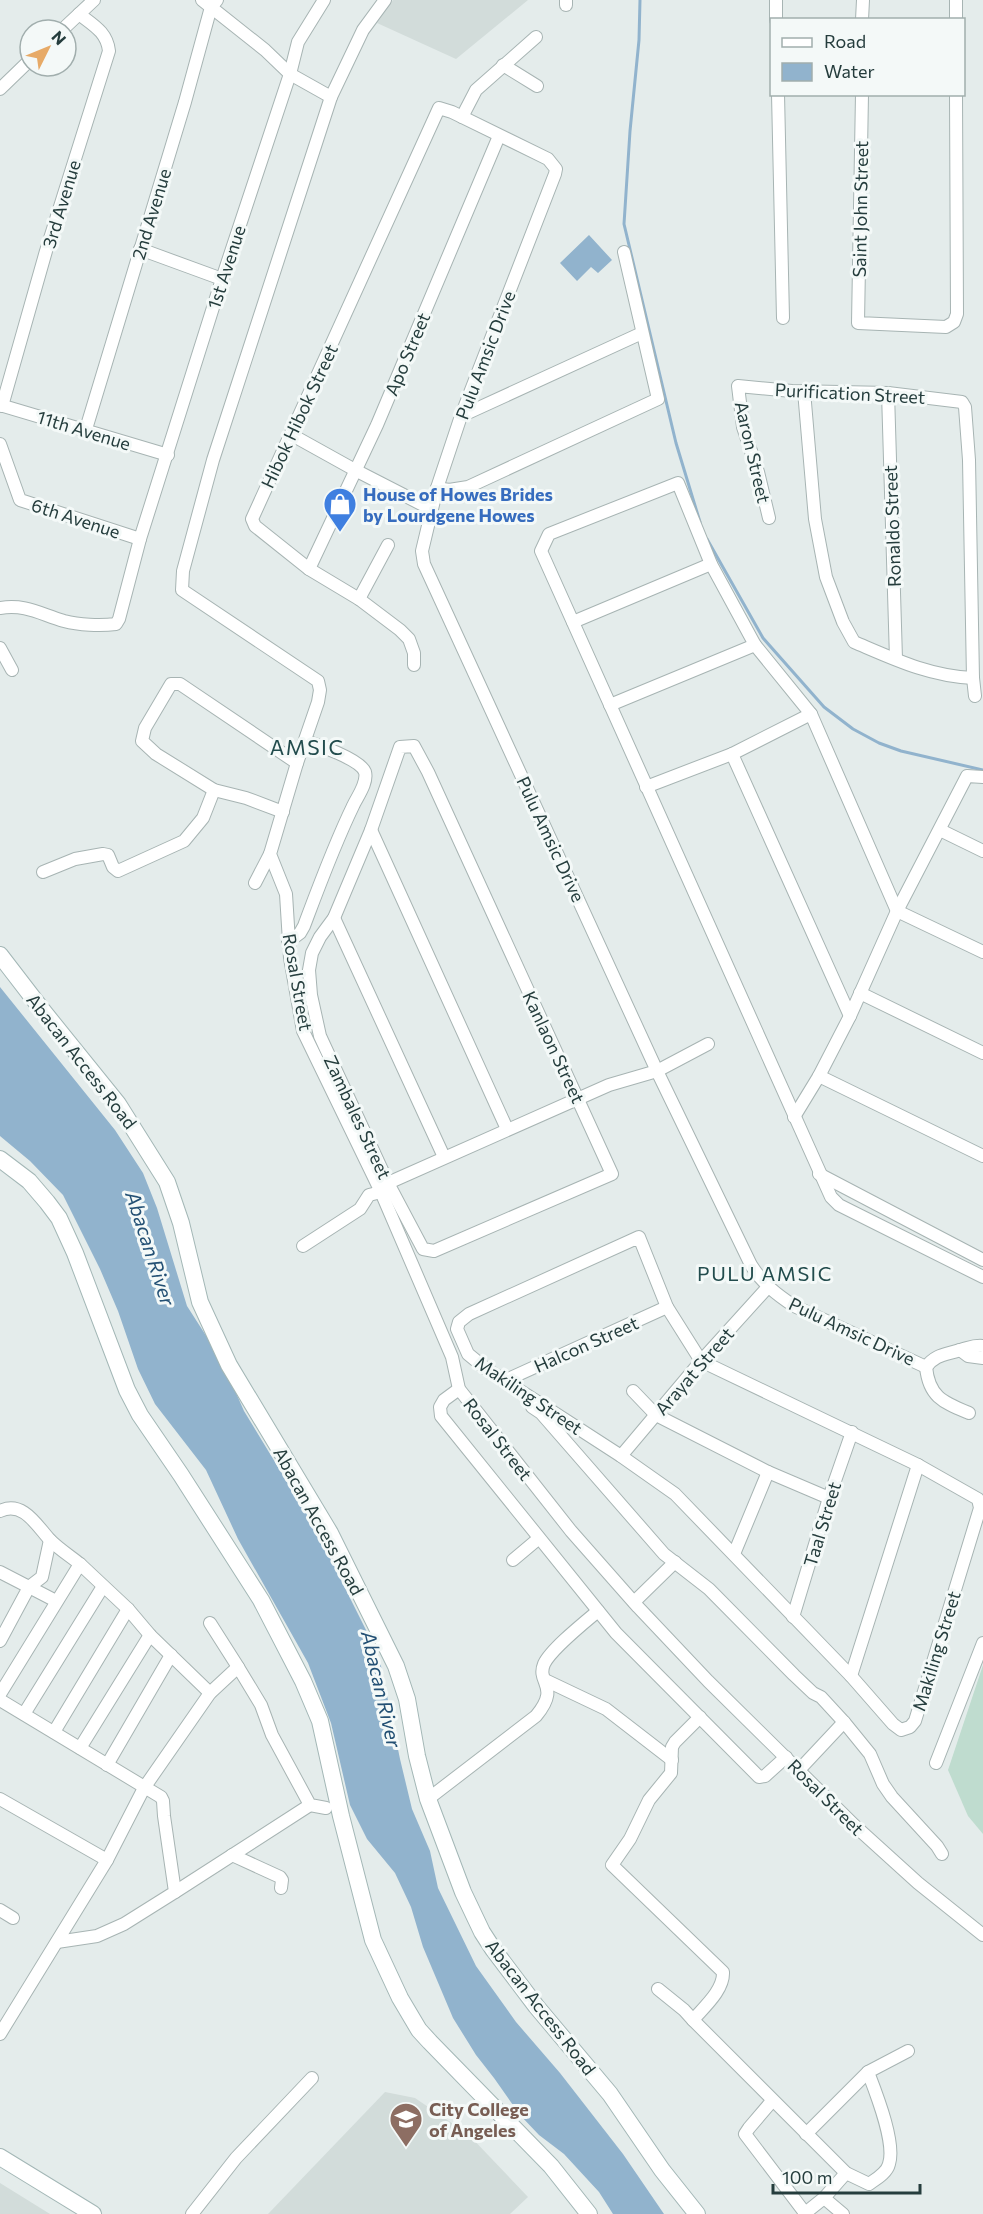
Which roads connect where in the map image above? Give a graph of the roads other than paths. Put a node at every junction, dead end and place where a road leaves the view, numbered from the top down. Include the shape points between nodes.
1 (94, 0) edge
2 (324, 0) edge
3 (385, 0) edge
4 (776, 0) edge
5 (862, 0) edge
6 (956, 0) edge
7 (210, 2) edge
8 (79, 14) junction
9 (75, 18) edge
10 (776, 18) edge
11 (862, 18) edge
12 (956, 18) edge
13 (536, 36) dead end
14 (502, 65) junction
15 (18, 71) edge
16 (290, 74) junction
17 (2, 86) edge
18 (537, 86) dead end
19 (778, 96) edge
20 (862, 96) edge
21 (956, 96) edge
22 (331, 97) junction
23 (0, 98) edge
24 (462, 117) junction
25 (499, 136) junction
26 (140, 249) junction
27 (624, 252) dead end
28 (222, 279) junction
29 (783, 318) dead end
30 (642, 333) junction
31 (738, 386) joint
32 (804, 391) junction
33 (888, 393) junction
34 (1, 405) edge
35 (461, 416) junction
36 (86, 429) junction
37 (292, 435) junction
38 (0, 444) edge
39 (168, 455) junction
40 (969, 460) junction
41 (983, 460) edge
42 (355, 471) junction
43 (437, 488) junction
44 (431, 509) junction
45 (769, 518) dead end
46 (140, 539) junction
47 (388, 545) dead end
48 (711, 564) junction
49 (309, 569) junction
50 (359, 599) junction
51 (0, 608) edge
52 (573, 622) junction
53 (755, 645) junction
54 (0, 648) edge
55 (896, 659) junction
56 (414, 665) dead end
57 (12, 670) dead end
58 (973, 678) junction
59 (975, 696) dead end
60 (610, 705) junction
61 (811, 714) junction
62 (305, 741) junction
63 (400, 747) joint
64 (732, 754) junction
65 (297, 763) junction
66 (983, 777) edge
67 (646, 787) junction
68 (214, 790) junction
69 (283, 812) junction
70 (371, 830) junction
71 (940, 830) junction
72 (983, 851) edge
73 (270, 854) junction
74 (43, 873) dead end
75 (255, 883) dead end
76 (897, 911) junction
77 (334, 918) junction
78 (288, 942) junction
79 (983, 952) edge
80 (0, 955) edge
81 (860, 993) junction
82 (850, 1016) junction
83 (708, 1044) dead end
84 (983, 1053) edge
85 (657, 1071) junction
86 (819, 1076) junction
87 (577, 1099) junction
88 (794, 1117) junction
89 (507, 1129) junction
90 (983, 1156) edge
91 (444, 1157) junction
92 (0, 1160) edge
93 (819, 1174) junction
94 (384, 1187) junction
95 (303, 1246) dead end
96 (423, 1249) joint
97 (983, 1260) edge
98 (983, 1277) edge
99 (768, 1287) junction
100 (667, 1307) junction
101 (983, 1346) edge
102 (960, 1350) junction
103 (452, 1357) junction
104 (983, 1358) edge
105 (701, 1361) junction
106 (926, 1367) junction
107 (506, 1380) junction
108 (459, 1389) junction
109 (633, 1391) dead end
110 (969, 1413) dead end
111 (656, 1415) junction
112 (852, 1432) junction
113 (621, 1455) junction
114 (918, 1464) junction
115 (768, 1472) junction
116 (829, 1498) junction
117 (0, 1510) edge
118 (538, 1539) junction
119 (50, 1540) junction
120 (734, 1554) junction
121 (513, 1560) dead end
122 (675, 1562) junction
123 (80, 1564) junction
124 (0, 1572) edge
125 (29, 1587) junction
126 (102, 1588) junction
127 (56, 1601) junction
128 (634, 1602) junction
129 (128, 1609) junction
130 (598, 1611) junction
131 (794, 1617) junction
132 (210, 1623) dead end
133 (150, 1635) junction
134 (0, 1641) edge
135 (983, 1643) edge
136 (171, 1655) junction
137 (238, 1667) junction
138 (851, 1676) junction
139 (545, 1680) junction
140 (0, 1694) edge
141 (210, 1694) junction
142 (0, 1700) edge
143 (24, 1714) junction
144 (699, 1717) junction
145 (844, 1722) junction
146 (54, 1732) junction
147 (80, 1748) junction
148 (786, 1757) junction
149 (672, 1760) junction
150 (936, 1762) dead end
151 (107, 1765) junction
152 (799, 1770) junction
153 (144, 1788) junction
154 (0, 1799) edge
155 (428, 1799) junction
156 (310, 1805) junction
157 (326, 1809) dead end
158 (942, 1854) dead end
159 (232, 1855) junction
160 (107, 1860) junction
161 (281, 1888) dead end
162 (175, 1892) junction
163 (0, 1910) edge
164 (13, 1918) dead end
165 (983, 1935) edge
166 (57, 1942) junction
167 (658, 1989) dead end
168 (693, 2020) junction
169 (2, 2027) edge
170 (908, 2051) dead end
171 (868, 2072) junction
172 (312, 2078) dead end
173 (772, 2101) junction
174 (806, 2134) junction
175 (0, 2157) edge
176 (846, 2173) junction
177 (824, 2198) junction
178 (93, 2214) edge
179 (192, 2214) edge
180 (589, 2214) edge
181 (697, 2214) edge
182 (804, 2214) edge
183 (843, 2214) edge

1 - 8 street
2 - 16 street, 1st Avenue via 298,42
3 - 22 street via 363,30
4 - 10 street
5 - 11 street
6 - 12 street
7 - 16 street
7 - 26 street, 2nd Avenue via 185,102
8 - 9 street
8 - 34 street, 3rd Avenue via 105,34 109,51
13 - 14 street
14 - 18 street
14 - 24 street via 476,90
15 - 17 street
16 - 22 street
16 - 28 street, 1st Avenue
17 - 23 street
19 - 29 street
20 - 21 street, Saint John Street via 858,323 946,327 957,314
22 - 62 street via 213,460 183,571 182,590 318,681 318,702
24 - 25 street
24 - 37 street, Hibok Hibok Street via 439,108
25 - 35 street, Pulu Amsic Drive via 548,159 556,169
25 - 42 street, Apo Street
26 - 28 street
26 - 36 street, 2nd Avenue
27 - 30 street
28 - 39 street, 1st Avenue
30 - 35 street
30 - 43 street via 658,399 468,487
31 - 32 street, Purification Street
31 - 45 street, Aaron Street via 743,427
32 - 33 street, Purification Street
32 - 55 street via 815,519 826,577 854,642
33 - 40 street, Purification Street via 962,402
33 - 55 street, Ronaldo Street
34 - 36 street, 11th Avenue
35 - 43 street, Pulu Amsic Drive
36 - 39 street, 11th Avenue
37 - 42 street
37 - 49 street, Hibok Hibok Street via 252,519 255,526
38 - 46 street, 6th Avenue via 20,500
39 - 46 street, 1st Avenue
40 - 41 street
40 - 58 street
42 - 44 street
42 - 49 street, Apo Street
43 - 44 street, Pulu Amsic Drive
44 - 85 street, Pulu Amsic Drive via 422,551 424,564
46 - 51 street, 1st Avenue via 116,624 73,622 28,608
47 - 50 street
48 - 52 street
48 - 52 street via 678,483 567,525 549,534 541,551
48 - 53 street
49 - 50 street, Hibok Hibok Street
50 - 56 street, Hibok Hibok Street via 409,639
52 - 60 street
53 - 60 street
53 - 61 street
54 - 57 street
55 - 58 street via 949,677
58 - 59 street
60 - 67 street
61 - 64 street
61 - 76 street
62 - 65 street
62 - 78 street via 359,764 366,780 304,926
63 - 70 street, Zambales Street
63 - 87 street, Kanlaon Street via 414,746 420,755
64 - 67 street
64 - 82 street
65 - 68 street via 180,684 171,684 145,728 142,741
65 - 69 street
66 - 71 street via 967,776
67 - 88 street
68 - 69 street
68 - 74 street via 203,818 184,841 118,871 104,854 75,859
69 - 73 street
70 - 77 street, Zambales Street
70 - 89 street
71 - 72 street
71 - 76 street
73 - 75 street
73 - 78 street, Rosal Street via 286,894
76 - 79 street
76 - 81 street
77 - 91 street
77 - 94 street, Zambales Street via 312,953 311,995 320,1036
78 - 94 street, Rosal Street via 303,1031
80 - 155 street, Abacan Access Road via 118,1104 166,1182 182,1223 200,1302 226,1358 330,1533 392,1656 407,1699
81 - 82 street
81 - 84 street
82 - 86 street
83 - 85 street
85 - 87 street
85 - 99 street, Pulu Amsic Drive via 751,1265
86 - 88 street
86 - 90 street
87 - 89 street
87 - 96 street, Kanlaon Street via 612,1174 434,1251
88 - 93 street
89 - 91 street
91 - 94 street
92 - 180 street via 29,1181 59,1218 140,1415 261,1600 315,1706 373,1940 410,2016 430,2042 551,2166
93 - 97 street
93 - 98 street via 839,1205
94 - 95 street via 369,1196 360,1209
94 - 96 street, Zambales Street
94 - 103 street, Rosal Street
99 - 105 street, Arayat Street
99 - 106 street, Pulu Amsic Drive via 794,1306
100 - 105 street
100 - 107 street, Halcon Street
100 - 107 street, Makiling Street via 639,1237 459,1322 457,1329 468,1354
101 - 102 street, Pulu Amsic Drive
102 - 104 street via 968,1356
102 - 106 street, Pulu Amsic Drive via 943,1353
103 - 108 street, Rosal Street
103 - 122 street via 542,1413
105 - 111 street, Arayat Street
105 - 112 street, Makiling Street
106 - 110 street via 934,1395
107 - 113 street, Makiling Street
108 - 118 street via 444,1400 441,1416
108 - 128 street, Rosal Street via 571,1531
109 - 111 street
111 - 113 street, Arayat Street
111 - 115 street
112 - 114 street, Makiling Street
112 - 116 street, Taal Street
113 - 120 street, Makiling Street via 675,1494
114 - 138 street
114 - 138 street, Makiling Street via 972,1494 980,1508 915,1721 901,1730
115 - 116 street
115 - 120 street
116 - 131 street, Taal Street
117 - 119 street via 18,1509 39,1525
118 - 121 street
118 - 130 street
119 - 123 street
119 - 125 street via 42,1576
120 - 131 street, Makiling Street
122 - 128 street
122 - 145 street via 709,1589
123 - 126 street
123 - 127 street
124 - 125 street
125 - 127 street
125 - 134 street
126 - 129 street
126 - 143 street
127 - 140 street
128 - 148 street, Rosal Street
129 - 133 street
129 - 146 street
130 - 139 street via 550,1654 544,1664
130 - 144 street
131 - 138 street, Makiling Street
132 - 137 street
133 - 136 street
133 - 147 street
135 - 150 street
136 - 141 street
136 - 151 street
137 - 141 street
137 - 156 street
139 - 149 street via 606,1709
139 - 155 street via 548,1695 536,1716
141 - 153 street
142 - 143 street
143 - 146 street
144 - 148 street via 759,1777
144 - 149 street via 675,1742
145 - 152 street
145 - 158 street via 870,1754 892,1797
146 - 147 street
147 - 151 street
148 - 152 street, Rosal Street
149 - 168 street via 670,1773 649,1800 612,1865 723,1972 719,1988
151 - 153 street
152 - 165 street, Rosal Street via 861,1832
153 - 160 street
153 - 162 street via 163,1801
154 - 160 street
155 - 181 street, Abacan Access Road via 463,1892 493,1949 610,2094
156 - 157 street
156 - 159 street
159 - 161 street via 280,1877
159 - 162 street
160 - 166 street
162 - 166 street via 124,1924 97,1935
163 - 164 street
166 - 169 street
167 - 168 street
168 - 173 street
170 - 171 street
171 - 174 street
171 - 176 street via 888,2136 889,2165 869,2184
172 - 179 street via 236,2158
173 - 174 street
173 - 182 street via 745,2134
174 - 176 street
175 - 178 street
176 - 177 street
177 - 182 street
177 - 183 street

